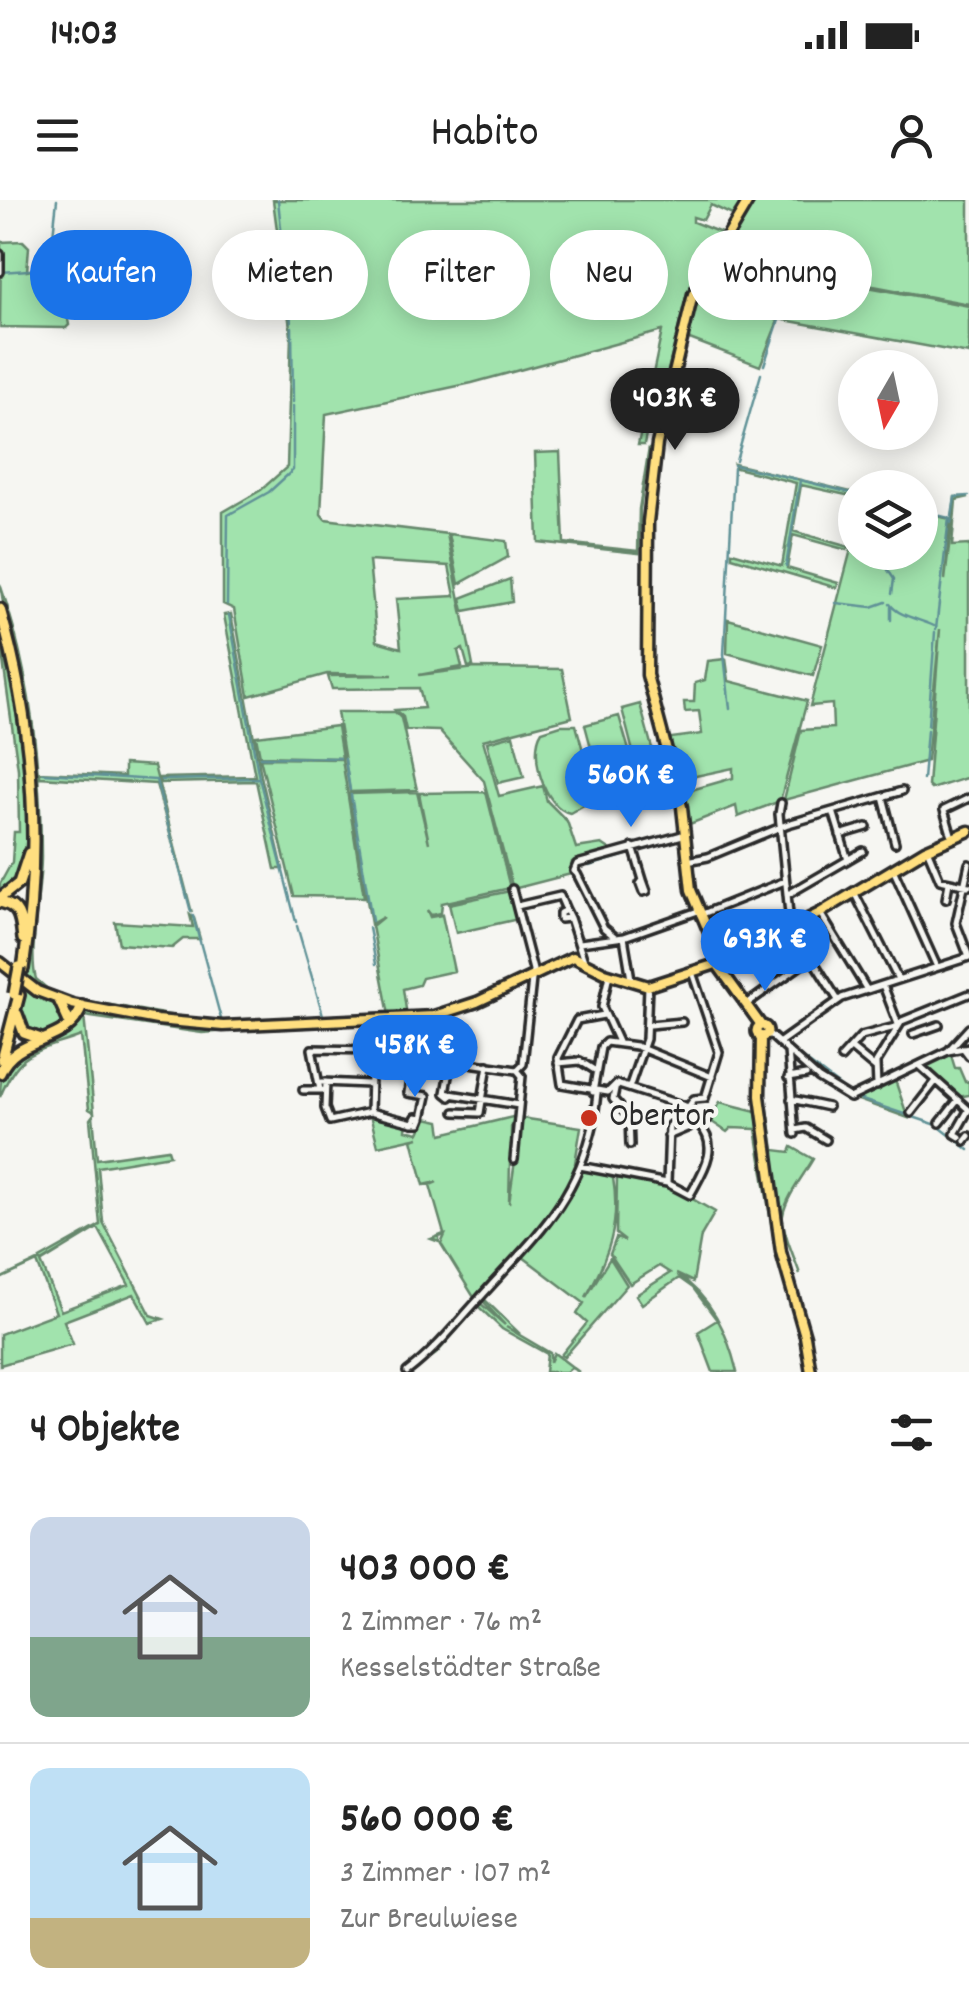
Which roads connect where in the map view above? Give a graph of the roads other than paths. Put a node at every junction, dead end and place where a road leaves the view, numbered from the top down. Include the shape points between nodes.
1 (749, 200) edge
2 (0, 254) edge
3 (0, 270) edge
4 (0, 610) edge
5 (0, 628) edge
6 (902, 792) dead end
7 (884, 797) junction
8 (969, 798) edge
9 (781, 803) dead end
10 (833, 811) junction
11 (867, 827) dead end
12 (780, 828) junction
13 (969, 831) edge
14 (686, 834) junction
15 (840, 834) junction
16 (952, 838) junction
17 (894, 843) dead end
18 (634, 847) junction
19 (927, 849) junction
20 (864, 851) dead end
21 (29, 852) junction
22 (848, 860) junction
23 (687, 861) junction
24 (969, 864) edge
25 (893, 869) junction
26 (644, 880) dead end
27 (786, 880) junction
28 (949, 883) junction
29 (966, 886) edge
30 (512, 890) dead end
31 (854, 892) junction
32 (787, 895) junction
33 (946, 899) dead end
34 (0, 900) edge
35 (516, 906) junction
36 (699, 913) junction
37 (820, 913) junction
38 (958, 914) junction
39 (969, 917) edge
40 (791, 928) junction
41 (616, 937) junction
42 (624, 937) junction
43 (24, 939) junction
44 (580, 943) junction
45 (969, 957) edge
46 (811, 958) junction
47 (584, 960) junction
48 (0, 962) edge
49 (719, 962) junction
50 (937, 967) junction
51 (21, 968) junction
52 (692, 972) junction
53 (609, 974) junction
54 (533, 976) junction
55 (898, 980) junction
56 (631, 982) junction
57 (883, 985) junction
58 (648, 986) junction
59 (867, 990) junction
60 (17, 994) junction
61 (969, 994) edge
62 (59, 1000) junction
63 (838, 1000) junction
64 (749, 1002) junction
65 (79, 1006) junction
66 (919, 1013) junction
67 (604, 1015) junction
68 (386, 1020) junction
69 (682, 1022) dead end
70 (939, 1025) dead end
71 (649, 1026) junction
72 (899, 1026) junction
73 (66, 1027) junction
74 (969, 1028) edge
75 (925, 1030) junction
76 (763, 1031) junction
77 (913, 1034) dead end
78 (49, 1038) junction
79 (618, 1042) junction
80 (780, 1042) junction
81 (378, 1048) junction
82 (850, 1048) junction
83 (966, 1048) edge
84 (644, 1050) junction
85 (788, 1051) junction
86 (948, 1051) junction
87 (0, 1054) edge
88 (969, 1056) edge
89 (841, 1058) dead end
90 (450, 1060) junction
91 (459, 1061) junction
92 (413, 1062) junction
93 (558, 1063) junction
94 (919, 1064) junction
95 (374, 1065) junction
96 (488, 1065) junction
97 (875, 1068) junction
98 (0, 1070) edge
99 (517, 1070) junction
100 (596, 1071) junction
101 (806, 1075) dead end
102 (712, 1078) junction
103 (788, 1078) junction
104 (936, 1081) junction
105 (369, 1084) junction
106 (616, 1084) junction
107 (323, 1086) junction
108 (877, 1086) junction
109 (628, 1088) junction
110 (303, 1090) dead end
111 (595, 1093) junction
112 (481, 1096) junction
113 (791, 1099) junction
114 (958, 1100) junction
115 (519, 1105) junction
116 (688, 1107) junction
117 (828, 1107) dead end
118 (969, 1110) edge
119 (370, 1112) junction
120 (455, 1112) dead end
121 (635, 1114) dead end
122 (910, 1114) dead end
123 (627, 1115) junction
124 (708, 1119) dead end
125 (940, 1123) dead end
126 (699, 1124) junction
127 (668, 1136) junction
128 (965, 1138) edge
129 (826, 1140) dead end
130 (630, 1146) dead end
131 (514, 1160) dead end
132 (580, 1166) junction
133 (667, 1183) junction
134 (407, 1372) edge
135 (811, 1372) edge

1 - 14 main road via 693,294 649,499 645,667
2 - 3 street
4 - 51 highway via 32,778 33,880
5 - 21 highway via 21,728
6 - 7 street
7 - 10 street
7 - 17 street
8 - 16 street via 944,810
9 - 12 street
10 - 12 street
10 - 15 street
11 - 15 street
12 - 23 street
12 - 27 street
13 - 16 main road
14 - 18 street
14 - 23 main road
15 - 22 street
16 - 19 main road
18 - 26 street
18 - 41 street via 575,866 604,928
19 - 25 main road
19 - 28 street via 938,878
20 - 22 street
21 - 34 highway via 22,878
21 - 43 highway
22 - 32 street
23 - 36 main road
24 - 29 street
25 - 31 main road
25 - 50 street
27 - 32 street
27 - 36 street
28 - 29 street
28 - 33 street
29 - 38 street
30 - 35 street
31 - 37 main road
31 - 55 street
32 - 40 street
34 - 43 highway via 19,914
35 - 44 street via 560,896 566,910 560,919 570,918
35 - 54 street
36 - 42 street
36 - 49 main road
37 - 40 main road
37 - 59 street
38 - 39 street
38 - 45 street
40 - 46 street
40 - 49 main road
41 - 42 street
41 - 44 street
42 - 56 street
43 - 51 highway
44 - 47 street
45 - 50 street
46 - 63 street
46 - 64 street
47 - 53 main road
47 - 54 main road via 568,958
48 - 62 main road
49 - 52 main road
49 - 64 main road
50 - 55 street
51 - 60 highway, bridge
52 - 58 main road
52 - 102 street via 718,1046
53 - 56 main road
53 - 67 street
54 - 68 main road via 453,1011
54 - 99 street
55 - 57 street
56 - 58 main road
57 - 59 street
57 - 72 street
58 - 71 street
59 - 63 street
60 - 78 highway via 20,1028
60 - 87 highway
60 - 98 highway
61 - 66 street
62 - 65 main road
62 - 73 highway
63 - 80 street
64 - 76 main road
65 - 68 main road via 210,1026
65 - 73 highway
66 - 72 street
66 - 75 street
67 - 79 street
67 - 93 street via 578,1018
68 - 81 street
69 - 71 street
70 - 75 street
71 - 84 street
72 - 82 street via 864,1034
72 - 97 street
73 - 78 highway
74 - 86 street
75 - 77 street
76 - 80 street
76 - 135 main road via 760,1096 784,1267
78 - 98 highway via 16,1050
79 - 84 street
79 - 100 street via 602,1044
80 - 85 street
81 - 95 street
81 - 107 street via 315,1047
82 - 89 street
82 - 97 street
83 - 86 street
83 - 88 street
84 - 102 street
84 - 109 street
85 - 103 street
85 - 108 street via 850,1098
86 - 94 street
90 - 91 street
90 - 92 street
90 - 112 street via 448,1093
91 - 92 street via 463,1042 416,1041
91 - 96 street
92 - 95 street
92 - 119 street via 412,1094 428,1096 422,1118 413,1123
93 - 100 street via 582,1062
93 - 111 street via 562,1084
94 - 104 street
94 - 108 street
95 - 105 street
96 - 99 street
96 - 112 street
97 - 108 street
99 - 115 street
100 - 111 street
101 - 103 street
102 - 116 street via 705,1098
103 - 113 street
104 - 114 street
104 - 122 street
105 - 107 street
105 - 119 street
106 - 109 street
106 - 111 street
106 - 123 street via 614,1100
107 - 110 street
107 - 119 street via 330,1121
109 - 116 street
111 - 132 street
112 - 115 street
112 - 120 street via 480,1113
113 - 117 street
113 - 129 street via 795,1132 806,1128
114 - 118 street
114 - 125 street
115 - 131 street
116 - 127 street via 670,1124
118 - 128 street via 955,1134
121 - 123 street
123 - 130 street
124 - 126 street
126 - 127 street
126 - 133 street via 710,1148 690,1195
127 - 133 street
132 - 133 street
132 - 134 street via 536,1239

